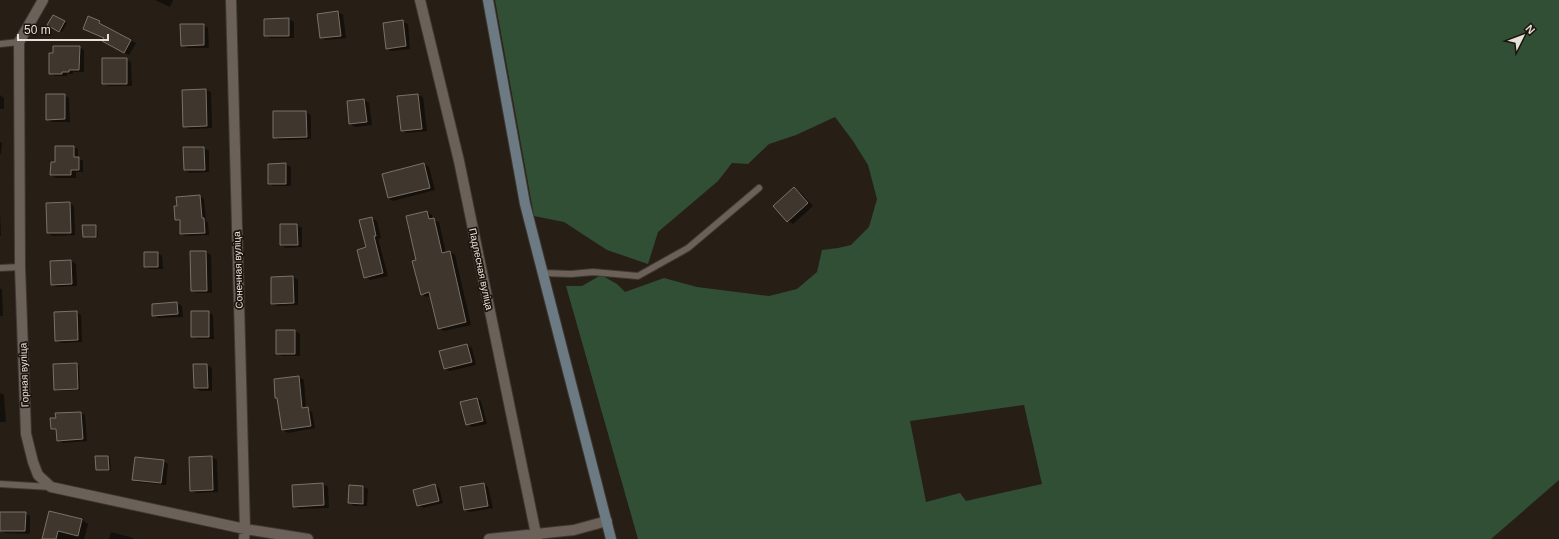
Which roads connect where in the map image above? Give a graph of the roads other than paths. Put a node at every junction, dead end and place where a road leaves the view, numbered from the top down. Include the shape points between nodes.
1 (43, 0) edge
2 (231, 0) edge
3 (420, 0) edge
4 (488, 0) edge
5 (19, 42) junction
6 (0, 44) edge
7 (759, 188) dead end
8 (20, 267) junction
9 (0, 268) edge
10 (543, 273) junction
11 (0, 484) edge
12 (51, 487) junction
13 (607, 521) junction
14 (244, 534) edge
15 (537, 537) edge
16 (308, 539) edge
17 (489, 539) edge
18 (611, 539) edge

1 - 5 street, Горная вуліца
2 - 14 street, Сонечная вуліца
3 - 15 street, Падлесная вуліца via 459,161
4 - 10 street via 525,204
5 - 6 lane
5 - 8 street, Горная вуліца
7 - 10 lane via 688,248 638,276 593,272
8 - 9 lane
8 - 12 street, Горная вуліца via 26,434 38,475
10 - 13 street
11 - 12 lane
12 - 14 street
13 - 15 street
13 - 18 street
14 - 16 street
15 - 17 street

